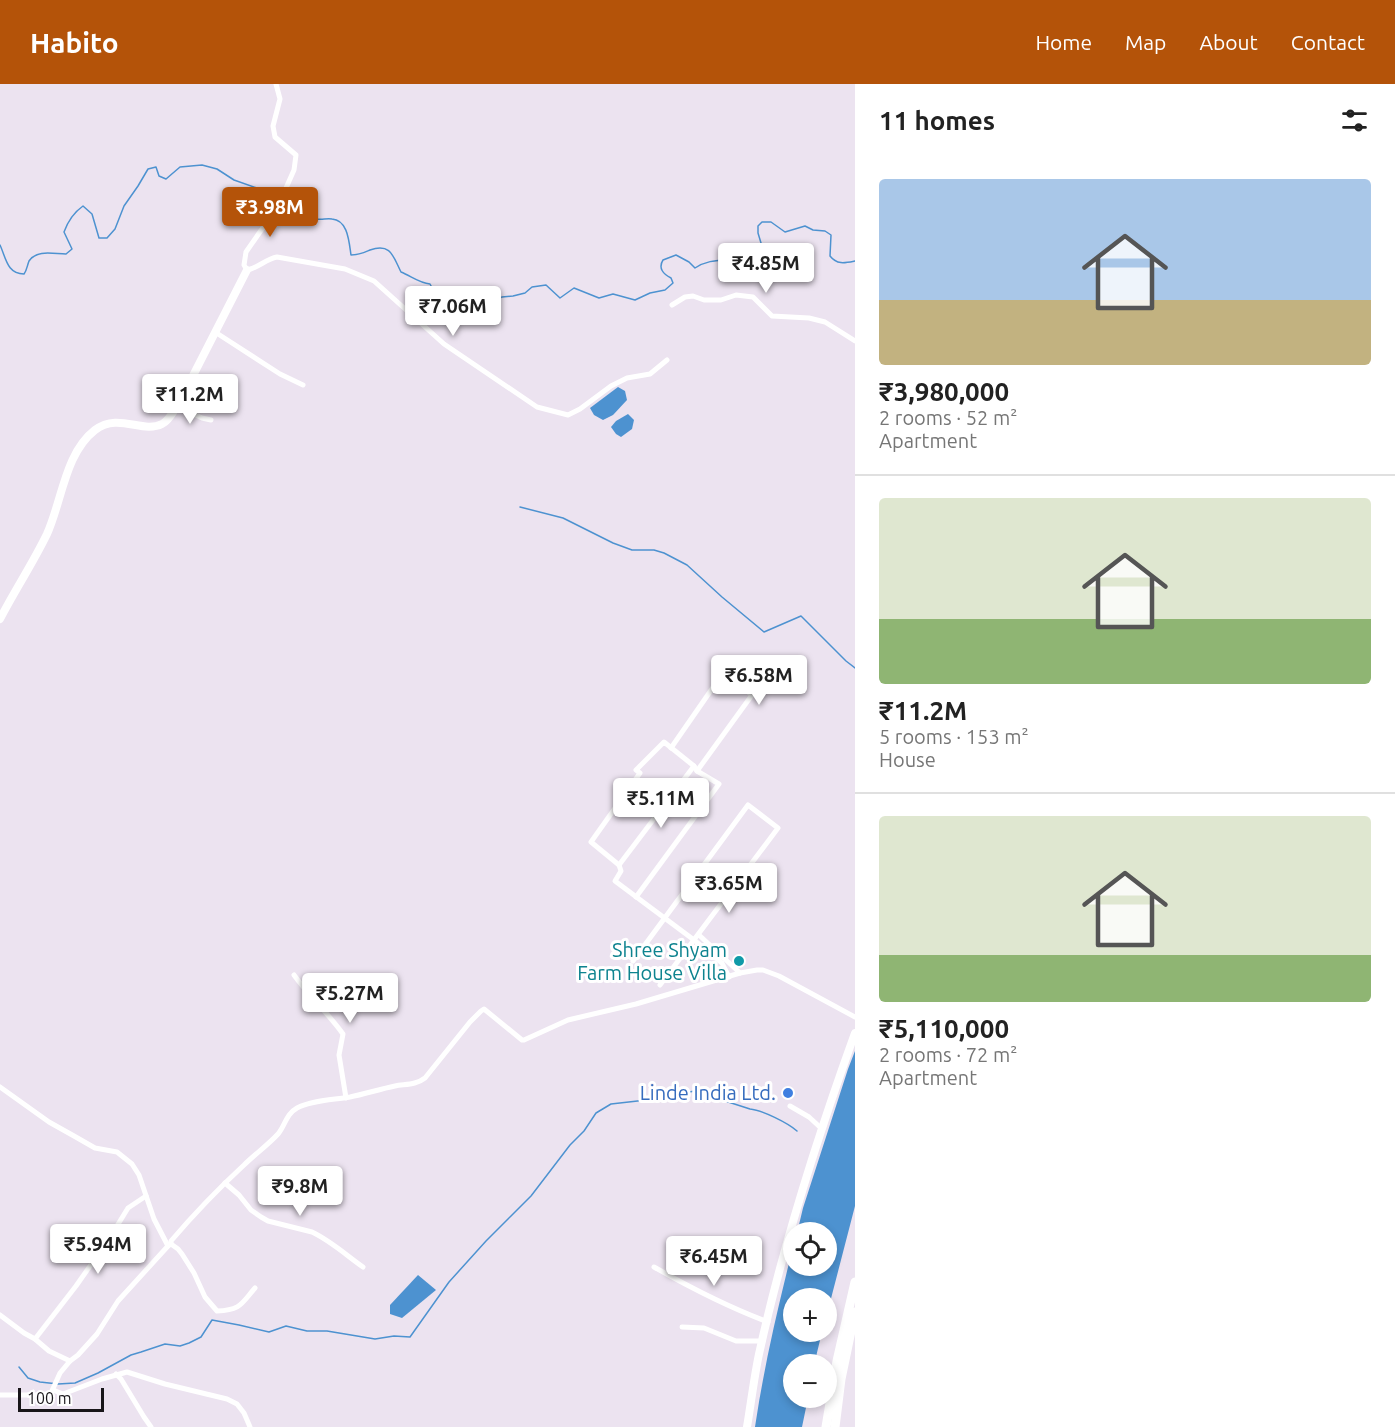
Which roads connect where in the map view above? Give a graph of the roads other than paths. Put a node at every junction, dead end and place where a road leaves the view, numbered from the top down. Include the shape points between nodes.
1 (276, 84) edge
2 (247, 270) junction
3 (672, 304) dead end
4 (215, 332) junction
5 (855, 341) edge
6 (667, 360) dead end
7 (303, 385) dead end
8 (177, 406) junction
9 (211, 420) dead end
10 (0, 619) edge
11 (671, 748) junction
12 (696, 768) junction
13 (619, 865) junction
14 (636, 897) junction
15 (665, 918) junction
16 (699, 935) junction
17 (694, 940) junction
18 (633, 961) dead end
19 (741, 973) junction
20 (294, 975) dead end
21 (729, 976) junction
22 (660, 985) dead end
23 (855, 1017) edge
24 (855, 1033) edge
25 (0, 1087) edge
26 (346, 1098) junction
27 (790, 1106) dead end
28 (822, 1129) junction
29 (225, 1183) junction
30 (146, 1196) junction
31 (169, 1245) junction
32 (363, 1267) dead end
33 (654, 1267) dead end
34 (855, 1282) edge
35 (255, 1288) dead end
36 (855, 1312) edge
37 (0, 1315) edge
38 (768, 1322) junction
39 (682, 1328) dead end
40 (35, 1339) junction
41 (763, 1341) junction
42 (70, 1360) junction
43 (116, 1374) junction
44 (53, 1390) junction
45 (0, 1395) edge
46 (151, 1427) edge
47 (250, 1427) edge
48 (747, 1427) edge
49 (826, 1427) edge
50 (835, 1427) edge

1 - 2 street via 280,99 273,126 275,137 296,155 294,170 278,206 246,252
2 - 4 street
2 - 6 street via 277,257 345,269 374,281 444,344 537,407 568,415 611,386 650,374
3 - 5 street via 693,296 705,300 736,295 753,297 772,316 825,322
4 - 7 street
4 - 8 street
8 - 9 street
8 - 10 street via 164,423 155,426 112,422 93,431 75,455 45,537
11 - 12 street
11 - 12 street via 723,673 752,695
11 - 13 street via 664,742 636,770 640,773 591,842
12 - 13 street
12 - 14 street via 719,784
13 - 14 street via 621,871 615,881
14 - 15 street
15 - 16 street via 748,805 778,828
15 - 17 street
15 - 18 street
16 - 17 street
16 - 19 street
17 - 21 street via 722,963
17 - 22 street
19 - 21 street
19 - 23 street via 770,972
20 - 26 street via 343,1034 339,1055
21 - 26 street via 568,1020 525,1040 484,1009 419,1083
24 - 28 street
25 - 30 street via 95,1148 121,1154 135,1168
26 - 29 street via 295,1109 277,1135
27 - 28 street
28 - 38 street via 787,1242
29 - 31 street
29 - 32 street via 261,1217 319,1235
30 - 31 street via 159,1231
30 - 40 street via 128,1208
31 - 35 street via 182,1254 205,1297 218,1311 241,1306
31 - 42 street via 118,1301 97,1334
33 - 38 street
34 - 49 highway
36 - 50 highway
37 - 40 street
38 - 41 street
39 - 41 street via 704,1328 736,1341
40 - 42 street via 49,1351
41 - 48 street
42 - 44 street
43 - 44 street via 63,1394
43 - 46 street
43 - 47 street via 127,1372 227,1399 237,1404
44 - 45 street via 41,1395

